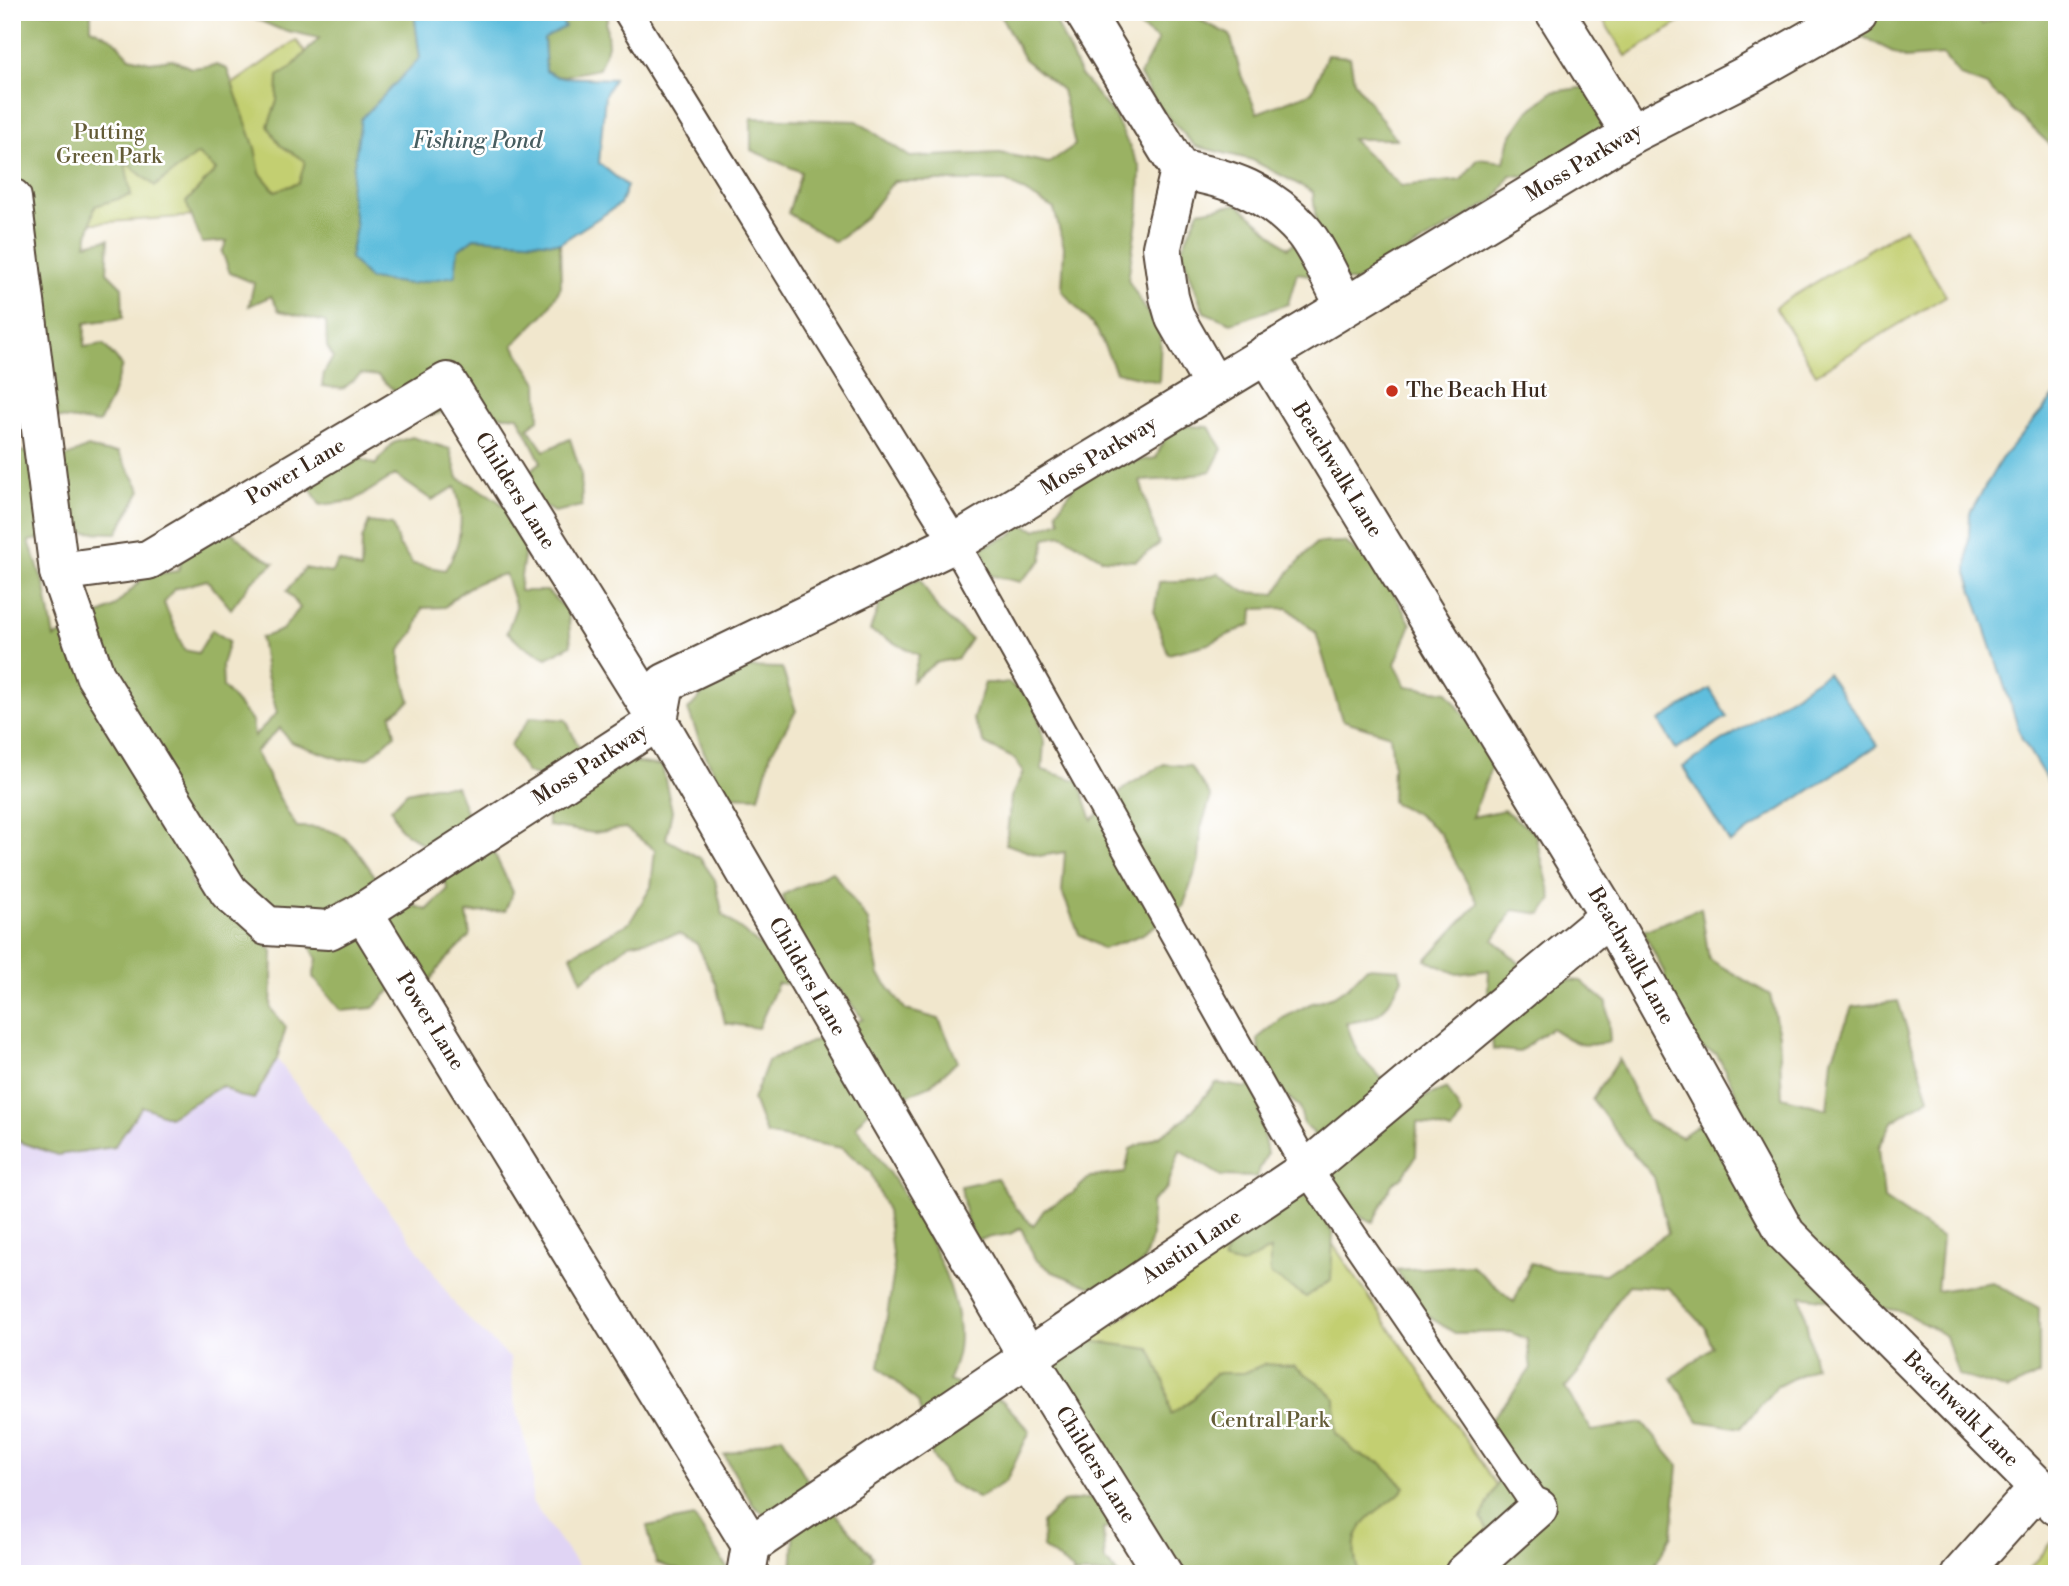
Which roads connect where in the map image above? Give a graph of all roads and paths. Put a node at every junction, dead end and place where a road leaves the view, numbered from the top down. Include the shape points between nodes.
1 (628, 12) edge
2 (1084, 12) edge
3 (1555, 12) edge
4 (1858, 12) edge
5 (1631, 134) junction
6 (1180, 170) junction
7 (12, 198) edge
8 (1345, 306) junction
9 (1266, 354) junction
10 (447, 382) joint
11 (1214, 386) junction
12 (955, 542) junction
13 (60, 572) junction
14 (658, 721) junction
15 (363, 912) junction
16 (1609, 916) junction
17 (1307, 1169) junction
18 (1028, 1357) junction
19 (2048, 1497) edge
20 (1538, 1508) joint
21 (749, 1560) edge
22 (1163, 1574) edge
23 (1464, 1574) edge
24 (1961, 1574) edge

1 - 12 lane
2 - 6 street
3 - 5 street
4 - 5 street, Moss Parkway
5 - 8 street, Moss Parkway
6 - 8 street via 1216,176 1259,193 1304,232
6 - 11 street via 1162,247 1169,297 1175,318
7 - 13 street
8 - 9 street, Moss Parkway
9 - 11 street, Moss Parkway
9 - 16 street, Beachwalk Lane
10 - 13 street, Power Lane via 148,561
10 - 14 street, Childers Lane
11 - 12 street, Moss Parkway
12 - 14 street, Moss Parkway via 665,683
12 - 17 lane
13 - 15 street via 95,675 229,892 267,926 329,930
14 - 15 street, Moss Parkway
14 - 18 street, Childers Lane
15 - 21 street, Power Lane
16 - 17 street, Austin Lane
16 - 19 street, Beachwalk Lane via 1786,1234
17 - 18 street, Austin Lane
17 - 20 lane
18 - 21 street, Austin Lane
18 - 22 street, Childers Lane
19 - 24 street
20 - 23 street

